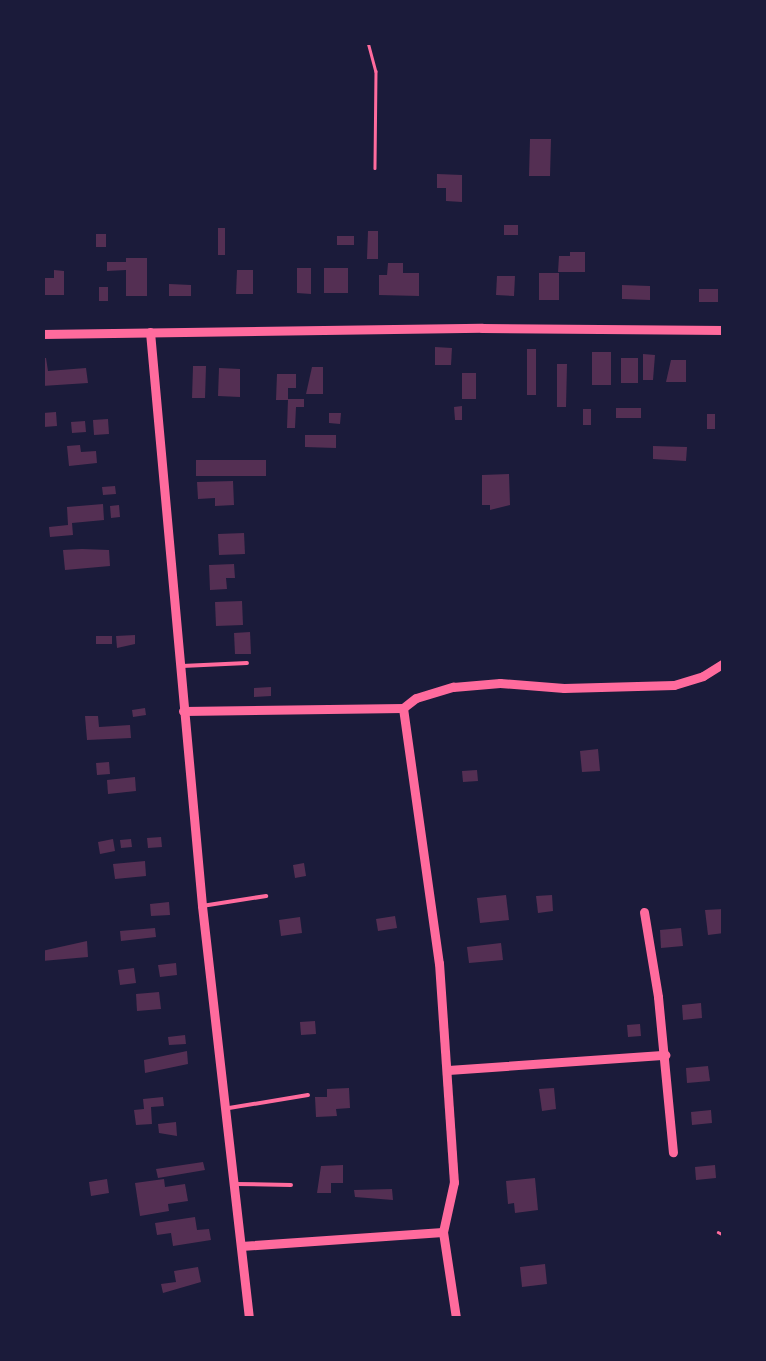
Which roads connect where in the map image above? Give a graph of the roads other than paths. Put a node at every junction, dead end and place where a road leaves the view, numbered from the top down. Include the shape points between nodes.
1 (724, 330) edge
2 (150, 332) junction
3 (42, 334) edge
4 (247, 663) dead end
5 (724, 663) edge
6 (178, 666) junction
7 (404, 708) junction
8 (183, 711) junction
9 (266, 896) dead end
10 (202, 906) junction
11 (644, 912) dead end
12 (665, 1055) junction
13 (448, 1070) junction
14 (308, 1094) dead end
15 (224, 1108) junction
16 (673, 1152) dead end
17 (234, 1184) junction
18 (291, 1185) dead end
19 (444, 1232) junction
20 (241, 1246) junction
21 (249, 1318) edge
22 (456, 1318) edge

1 - 2 street
2 - 3 street
2 - 6 street
4 - 6 lane
5 - 7 street via 674,685 452,687
6 - 8 street
7 - 8 street
7 - 13 street
8 - 10 street
9 - 10 lane
10 - 15 street
11 - 12 street
12 - 13 street
12 - 16 street
13 - 19 street via 454,1182
14 - 15 lane
15 - 17 street
17 - 18 lane
17 - 20 street
19 - 20 street
19 - 22 street
20 - 21 street

